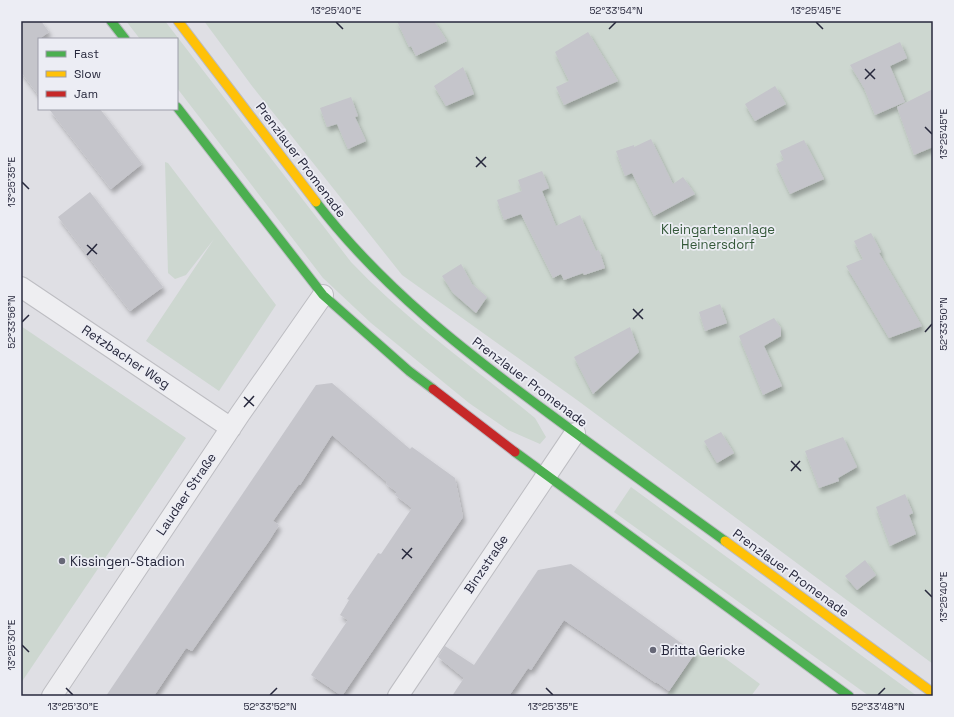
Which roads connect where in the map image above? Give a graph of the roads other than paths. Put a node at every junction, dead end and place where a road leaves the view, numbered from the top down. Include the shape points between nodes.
1 (111, 21) edge
2 (178, 21) edge
3 (124, 38) edge
4 (178, 108) edge
5 (21, 287) edge
6 (323, 295) junction
7 (231, 428) junction
8 (574, 433) junction
9 (545, 475) junction
10 (933, 693) edge
11 (52, 696) edge
12 (398, 696) edge
13 (849, 696) edge

1 - 3 main road
2 - 8 main road, Prenzlauer Promenade via 360,257 429,320
4 - 6 main road
5 - 7 street, Retzbacher Weg
6 - 7 street, Laudaer Straße
6 - 9 main road via 433,391
7 - 11 street, Laudaer Straße
8 - 9 street, Binzstraße
8 - 10 main road, Prenzlauer Promenade
9 - 12 street, Binzstraße
9 - 13 main road

